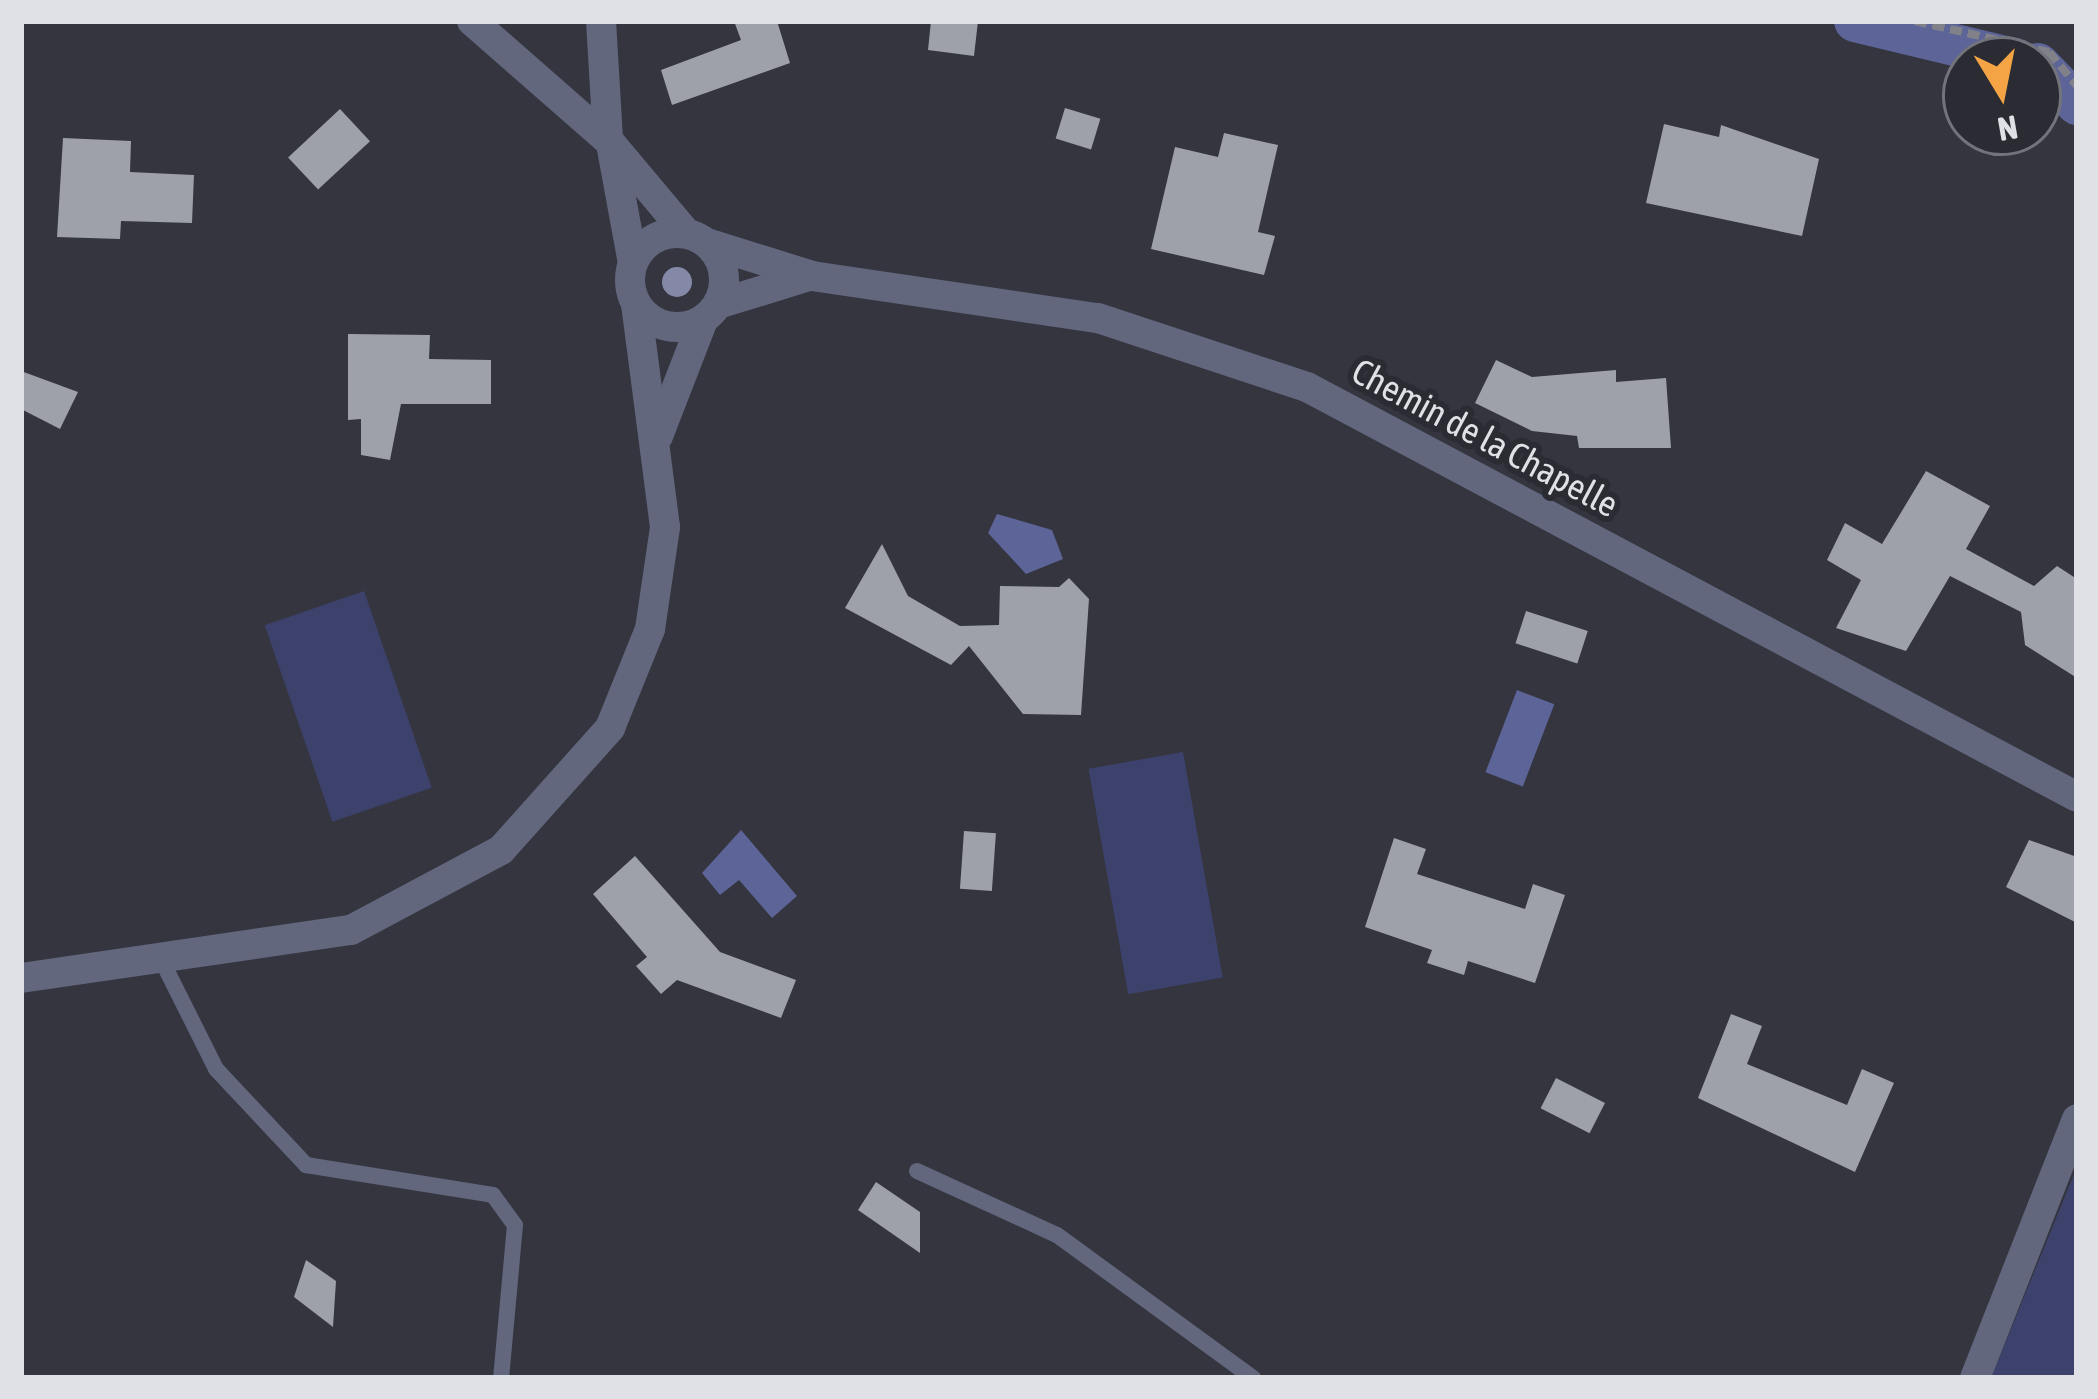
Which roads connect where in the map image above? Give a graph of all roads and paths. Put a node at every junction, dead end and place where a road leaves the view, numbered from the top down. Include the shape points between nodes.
1 (472, 21) edge
2 (601, 21) edge
3 (1915, 21) edge
4 (2077, 86) edge
5 (610, 144) junction
6 (696, 238) junction
7 (633, 263) junction
8 (812, 277) junction
9 (636, 304) junction
10 (711, 312) junction
11 (658, 436) junction
12 (2077, 797) edge
13 (161, 959) junction
14 (21, 978) edge
15 (2074, 1132) edge
16 (917, 1171) dead end
17 (501, 1378) edge
18 (1253, 1378) edge
19 (1975, 1378) edge

1 - 5 street
2 - 5 street
3 - 4 path via 2049,52
5 - 6 street
5 - 7 street
6 - 7 street via 654,238
6 - 8 street, Chemin de la Chapelle
6 - 10 street via 722,265
7 - 9 street
8 - 10 street, Chemin de la Chapelle
8 - 12 street, Chemin de la Chapelle via 1098,318 1307,387
9 - 10 street via 658,324
9 - 11 street via 644,404
10 - 11 street
11 - 13 street via 665,527 650,629 610,728 501,850 351,930
13 - 14 street
13 - 17 lane via 216,1070 306,1165 493,1195 515,1225
15 - 19 street
16 - 18 lane via 1057,1235

